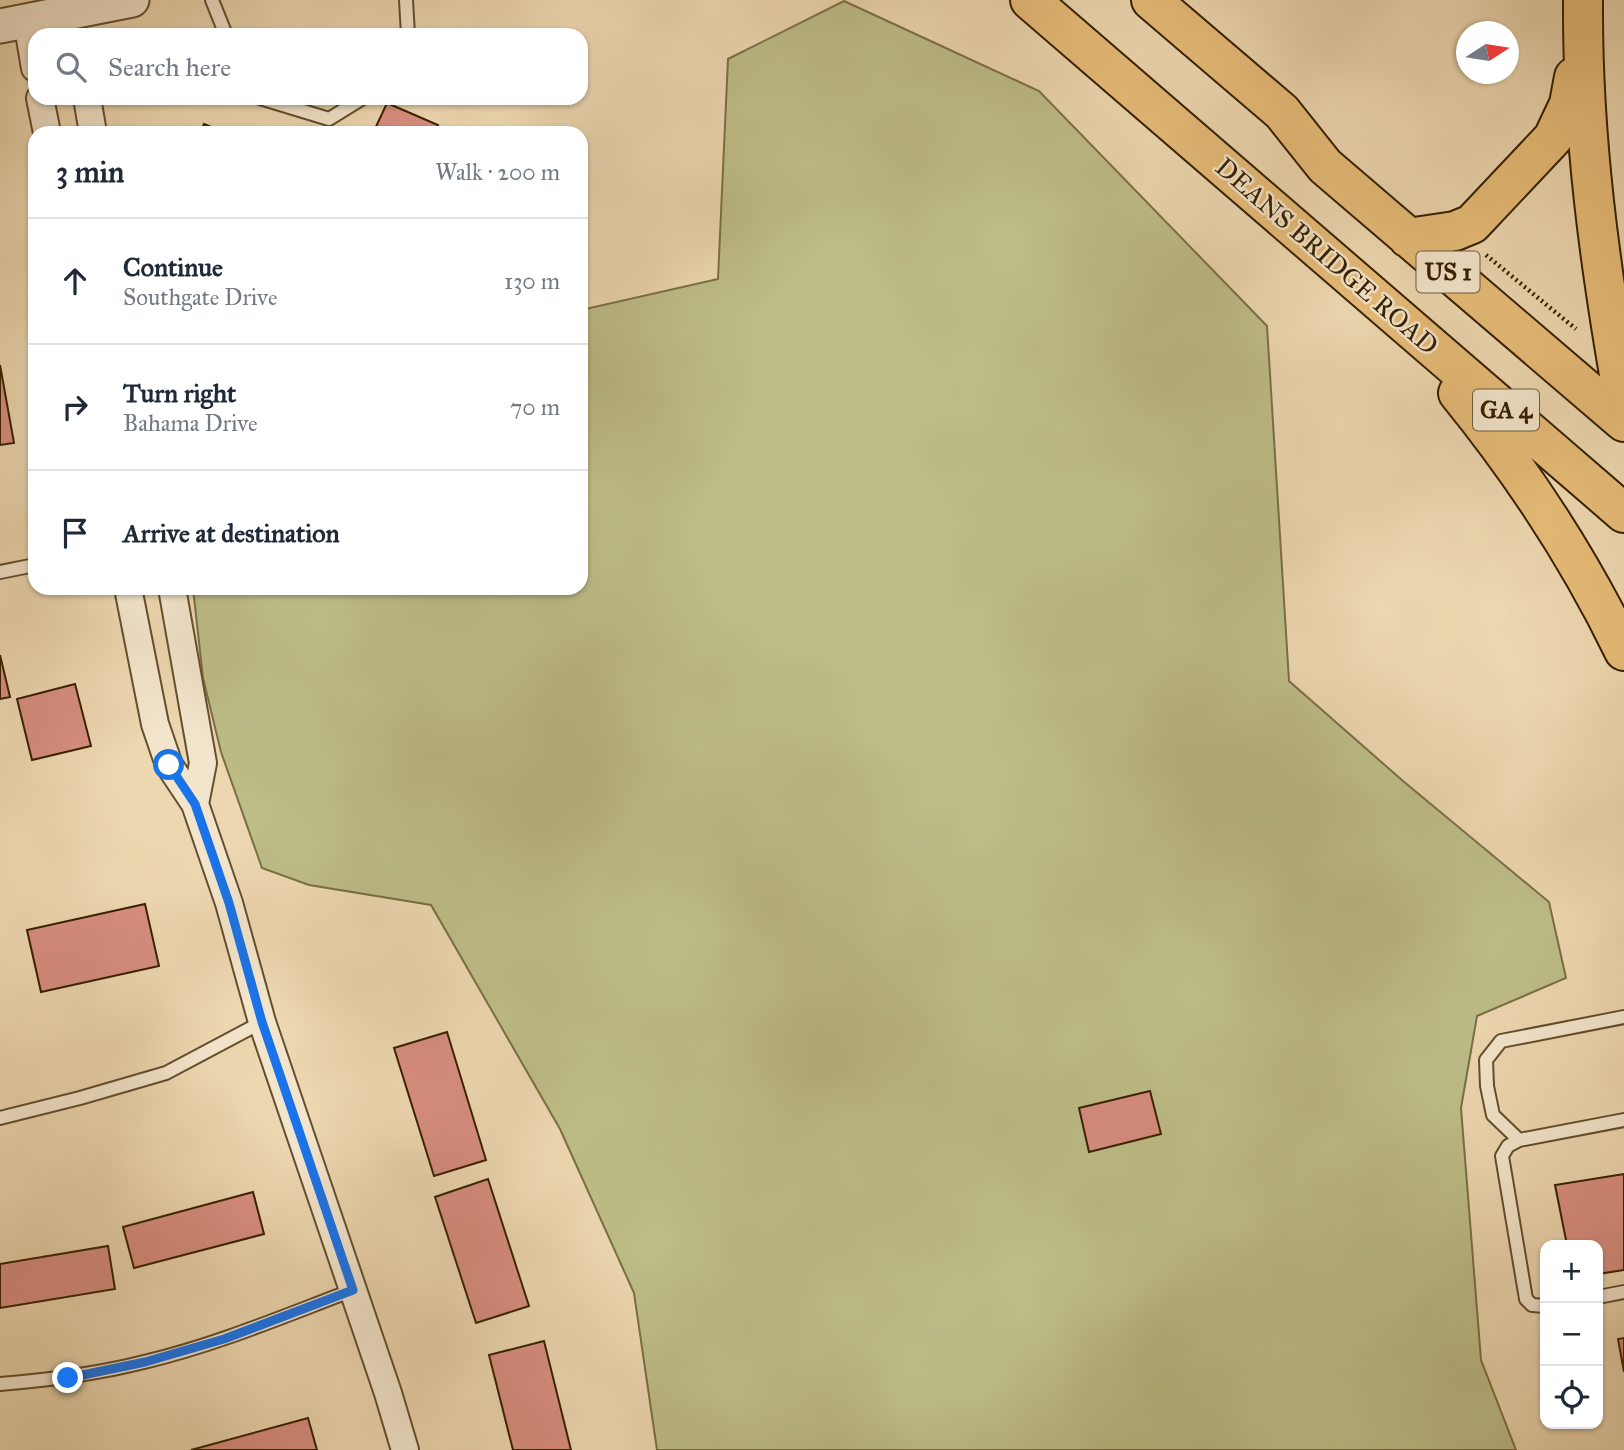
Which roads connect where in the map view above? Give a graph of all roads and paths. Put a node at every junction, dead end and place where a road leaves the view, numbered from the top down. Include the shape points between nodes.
1 (132, 0) edge
2 (212, 0) edge
3 (405, 0) edge
4 (1030, 0) edge
5 (1151, 0) edge
6 (1582, 15) edge
7 (13, 23) edge
8 (74, 23) edge
9 (223, 28) edge
10 (407, 28) edge
11 (28, 54) edge
12 (41, 105) edge
13 (88, 105) edge
14 (283, 105) edge
15 (352, 105) edge
16 (46, 126) edge
17 (92, 126) edge
18 (1408, 238) junction
19 (1485, 254) dead end
20 (1387, 307) junction
21 (1582, 334) dead end
22 (1624, 403) edge
23 (1624, 422) edge
24 (1624, 513) edge
25 (28, 566) edge
26 (0, 572) edge
27 (129, 595) edge
28 (173, 595) edge
29 (1624, 651) edge
30 (195, 804) junction
31 (1624, 1017) edge
32 (262, 1022) junction
33 (0, 1118) edge
34 (1624, 1120) edge
35 (1518, 1140) junction
36 (353, 1290) junction
37 (1624, 1292) edge
38 (1603, 1296) edge
39 (1540, 1306) edge
40 (0, 1384) edge
41 (405, 1450) edge

1 - 8 street
2 - 9 lane
3 - 10 lane
4 - 20 highway, DEANS BRIDGE ROAD / US 1
5 - 18 highway, US 1 via 1282,112 1325,166
6 - 18 highway via 1569,104 1553,138 1472,224
6 - 22 highway via 1591,189
7 - 8 street
7 - 11 street
12 - 16 street
13 - 17 street
14 - 15 lane via 329,119
18 - 23 highway, US 1
19 - 21 path
20 - 24 highway, DEANS BRIDGE ROAD / GA 4
20 - 29 highway, US 1 via 1534,492
25 - 26 lane
27 - 30 street via 155,724 169,765
28 - 30 street via 203,764
30 - 32 street
31 - 35 lane via 1502,1041 1486,1060 1488,1086 1493,1115
32 - 33 lane via 166,1073
32 - 36 street
34 - 35 lane
35 - 39 lane via 1502,1156 1526,1299
36 - 40 lane via 224,1339 145,1362 68,1378
36 - 41 street
37 - 38 lane

